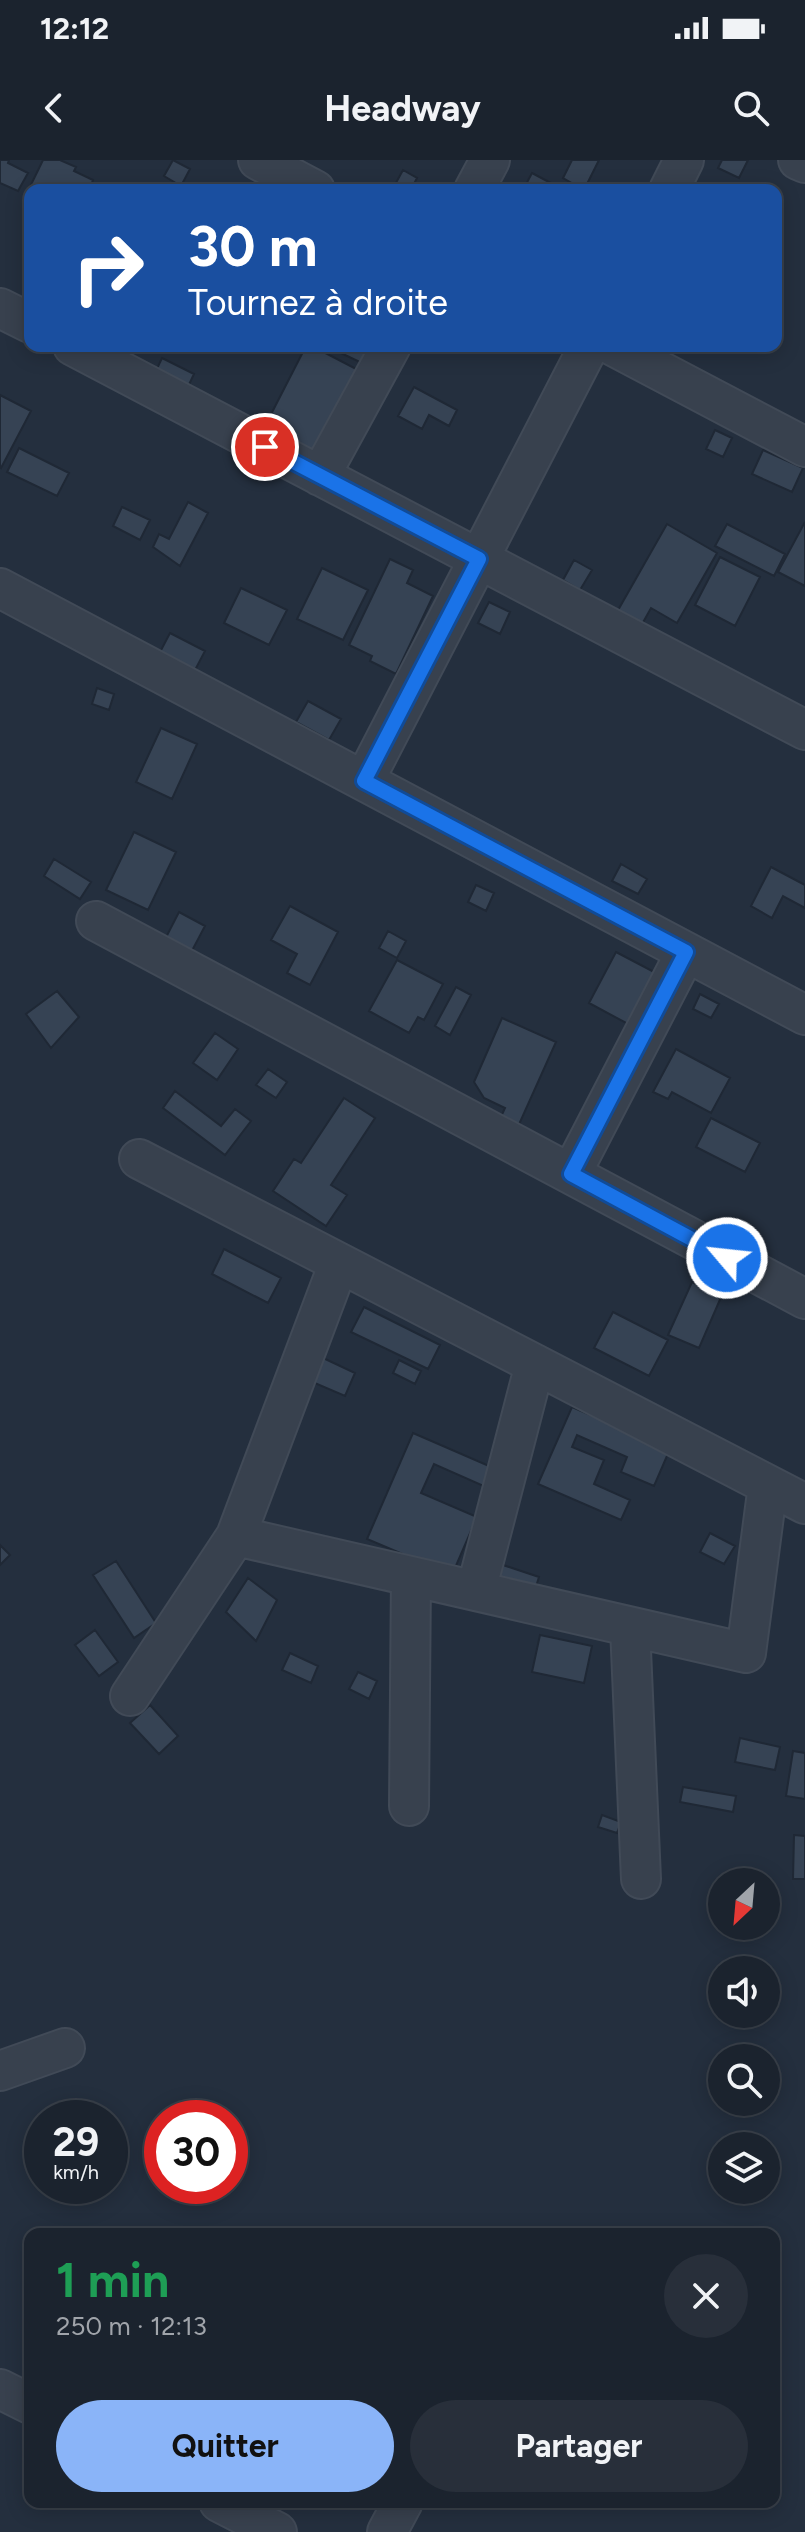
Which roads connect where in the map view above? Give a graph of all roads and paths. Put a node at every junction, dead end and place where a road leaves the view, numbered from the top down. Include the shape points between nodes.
1 (258, 160) edge
2 (490, 160) edge
3 (684, 160) edge
4 (798, 160) edge
5 (805, 163) edge
6 (304, 184) edge
7 (477, 184) edge
8 (672, 184) edge
9 (0, 308) edge
10 (24, 320) edge
11 (84, 352) edge
12 (388, 352) edge
13 (586, 352) edge
14 (624, 352) edge
15 (805, 447) edge
16 (320, 476) junction
17 (479, 559) junction
18 (0, 588) edge
19 (805, 730) edge
20 (364, 781) junction
21 (96, 921) dead end
22 (686, 952) junction
23 (805, 1015) edge
24 (139, 1159) dead end
25 (571, 1174) junction
26 (339, 1263) junction
27 (805, 1299) edge
28 (535, 1364) junction
29 (768, 1485) junction
30 (805, 1504) edge
31 (236, 1536) junction
32 (411, 1576) junction
33 (476, 1591) junction
34 (630, 1627) junction
35 (130, 1696) dead end
36 (409, 1806) dead end
37 (641, 1879) dead end
38 (65, 2048) dead end
39 (0, 2071) edge
40 (0, 2389) edge
41 (24, 2401) edge
42 (231, 2508) edge
43 (400, 2508) edge
44 (277, 2532) edge
45 (387, 2532) edge

1 - 6 street
2 - 7 street
3 - 8 street
4 - 5 street
9 - 10 street
11 - 16 street
12 - 16 street
13 - 17 street
14 - 15 street
16 - 17 street
17 - 19 street
17 - 20 street
18 - 20 street
20 - 22 street
21 - 25 street
22 - 23 street
22 - 25 street
24 - 26 street
25 - 27 street
26 - 28 street
26 - 31 street
28 - 29 street
28 - 33 street
29 - 30 street
29 - 34 street via 746,1653
31 - 32 street
31 - 35 street
32 - 33 street
32 - 36 street
33 - 34 street
34 - 37 street
38 - 39 street
40 - 41 street
42 - 44 street
43 - 45 street

